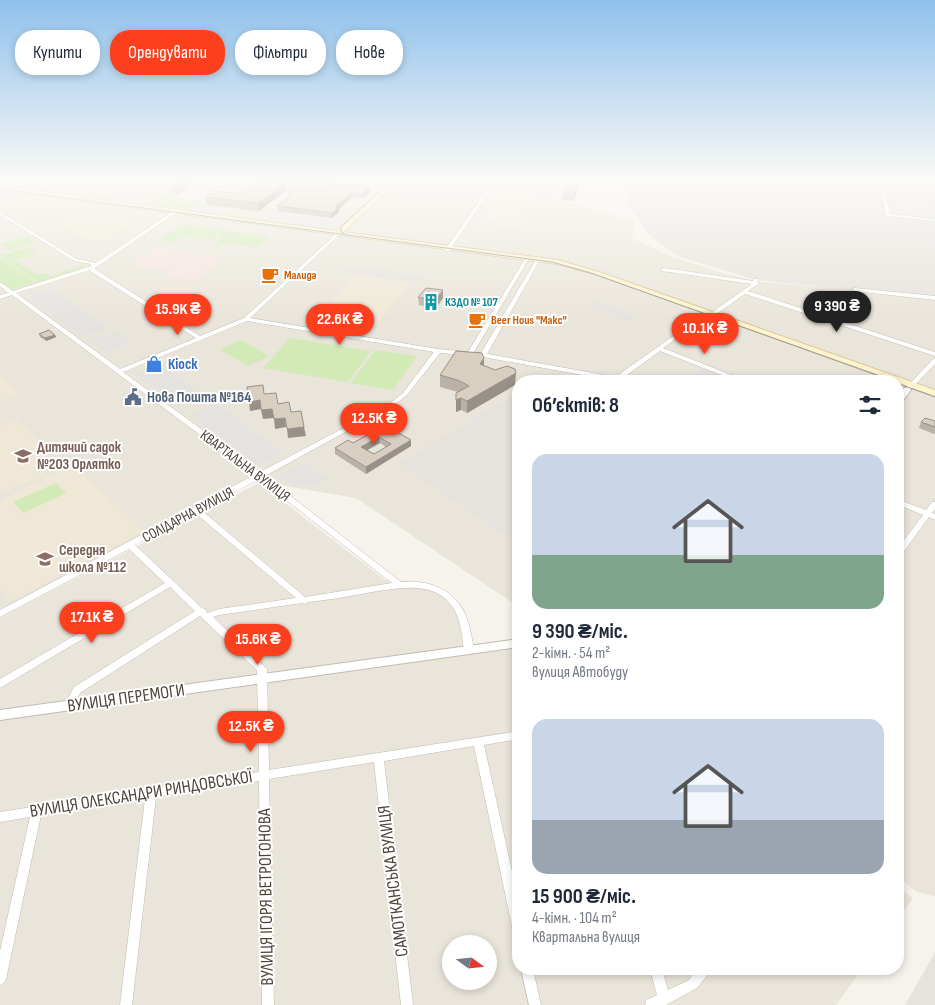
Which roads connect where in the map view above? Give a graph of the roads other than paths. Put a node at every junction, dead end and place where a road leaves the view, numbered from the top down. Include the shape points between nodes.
1 (24, 228) edge
2 (152, 228) edge
3 (292, 228) edge
4 (342, 228) edge
5 (462, 228) edge
6 (337, 233) junction
7 (448, 248) junction
8 (527, 259) junction
9 (538, 260) junction
10 (93, 267) junction
11 (664, 270) dead end
12 (0, 284) edge
13 (856, 290) dead end
14 (745, 292) junction
15 (13, 293) junction
16 (0, 297) edge
17 (935, 298) edge
18 (713, 314) junction
19 (705, 317) junction
20 (246, 320) junction
21 (200, 338) junction
22 (660, 349) junction
23 (438, 351) junction
24 (470, 354) junction
25 (935, 354) edge
26 (483, 355) junction
27 (935, 360) edge
28 (118, 372) junction
29 (585, 375) edge
30 (624, 375) edge
31 (727, 375) edge
32 (866, 375) edge
33 (874, 375) edge
34 (906, 387) edge
35 (935, 393) edge
36 (935, 400) edge
37 (260, 476) junction
38 (904, 504) edge
39 (935, 504) edge
40 (196, 511) junction
41 (931, 516) edge
42 (131, 546) junction
43 (904, 546) edge
44 (171, 583) junction
45 (400, 585) junction
46 (305, 601) junction
47 (205, 613) junction
48 (0, 614) edge
49 (512, 644) edge
50 (469, 650) junction
51 (263, 678) junction
52 (0, 684) edge
53 (68, 706) junction
54 (0, 715) edge
55 (512, 736) edge
56 (478, 742) junction
57 (378, 757) junction
58 (264, 774) junction
59 (151, 793) junction
60 (37, 811) junction
61 (0, 817) edge
62 (512, 899) edge
63 (528, 975) edge
64 (658, 975) edge
65 (701, 975) edge
66 (0, 979) edge
67 (665, 999) junction
68 (126, 1005) edge
69 (268, 1005) edge
70 (407, 1005) edge
71 (535, 1005) edge
72 (651, 1005) edge

1 - 10 street via 76,260 94,263
2 - 10 street
3 - 6 main road
4 - 6 main road
5 - 7 street
6 - 7 main road
6 - 20 street
7 - 8 main road
8 - 9 main road
8 - 24 street
9 - 18 main road via 581,268
9 - 19 main road
9 - 26 street
10 - 15 street
10 - 21 street via 92,270
11 - 14 street via 756,281
12 - 15 street, КВАРТАЛЬНА ВУЛИЦЯ
13 - 17 street
14 - 18 street
14 - 25 street
15 - 16 street
15 - 28 street, КВАРТАЛЬНА ВУЛИЦЯ
18 - 19 street
18 - 33 main road
19 - 22 street
19 - 32 main road
20 - 21 street
20 - 23 street
21 - 28 street
22 - 30 street
22 - 31 street
23 - 24 street
23 - 37 street, СОЛІДАРНА ВУЛИЦЯ via 400,399
24 - 26 street
26 - 29 street
27 - 34 street
28 - 37 street, КВАРТАЛЬНА ВУЛИЦЯ
34 - 35 main road
34 - 36 main road
37 - 40 street, СОЛІДАРНА ВУЛИЦЯ
37 - 45 street, КВАРТАЛЬНА ВУЛИЦЯ
38 - 41 street
39 - 41 street
40 - 42 street, СОЛІДАРНА ВУЛИЦЯ
40 - 46 street
41 - 43 street
42 - 44 street
42 - 48 street, СОЛІДАРНА ВУЛИЦЯ
44 - 47 street
44 - 52 street
45 - 46 street
45 - 50 street via 418,584 439,590 450,598 464,615
46 - 47 street
47 - 51 street via 262,670
47 - 53 street via 77,690
49 - 50 street, ВУЛИЦЯ ПЕРЕМОГИ
50 - 51 street, ВУЛИЦЯ ПЕРЕМОГИ
51 - 53 street, ВУЛИЦЯ ПЕРЕМОГИ
51 - 58 street, ВУЛИЦЯ ІГОРЯ ВЕТРОГОНОВА
53 - 54 street, ВУЛИЦЯ ПЕРЕМОГИ
55 - 56 street, ВУЛИЦЯ ОЛЕКСАНДРИ РИНДОВСЬКОЇ
56 - 57 street, ВУЛИЦЯ ОЛЕКСАНДРИ РИНДОВСЬКОЇ
56 - 62 street
57 - 58 street, ВУЛИЦЯ ОЛЕКСАНДРИ РИНДОВСЬКОЇ
57 - 70 street, САМОТКАНСЬКА ВУЛИЦЯ
58 - 59 street, ВУЛИЦЯ ОЛЕКСАНДРИ РИНДОВСЬКОЇ
58 - 69 street, ВУЛИЦЯ ІГОРЯ ВЕТРОГОНОВА
59 - 60 street, ВУЛИЦЯ ОЛЕКСАНДРИ РИНДОВСЬКОЇ
59 - 68 street
60 - 61 street, ВУЛИЦЯ ОЛЕКСАНДРИ РИНДОВСЬКОЇ
60 - 66 street
63 - 71 street
64 - 67 street
65 - 67 street via 694,984
67 - 72 street

